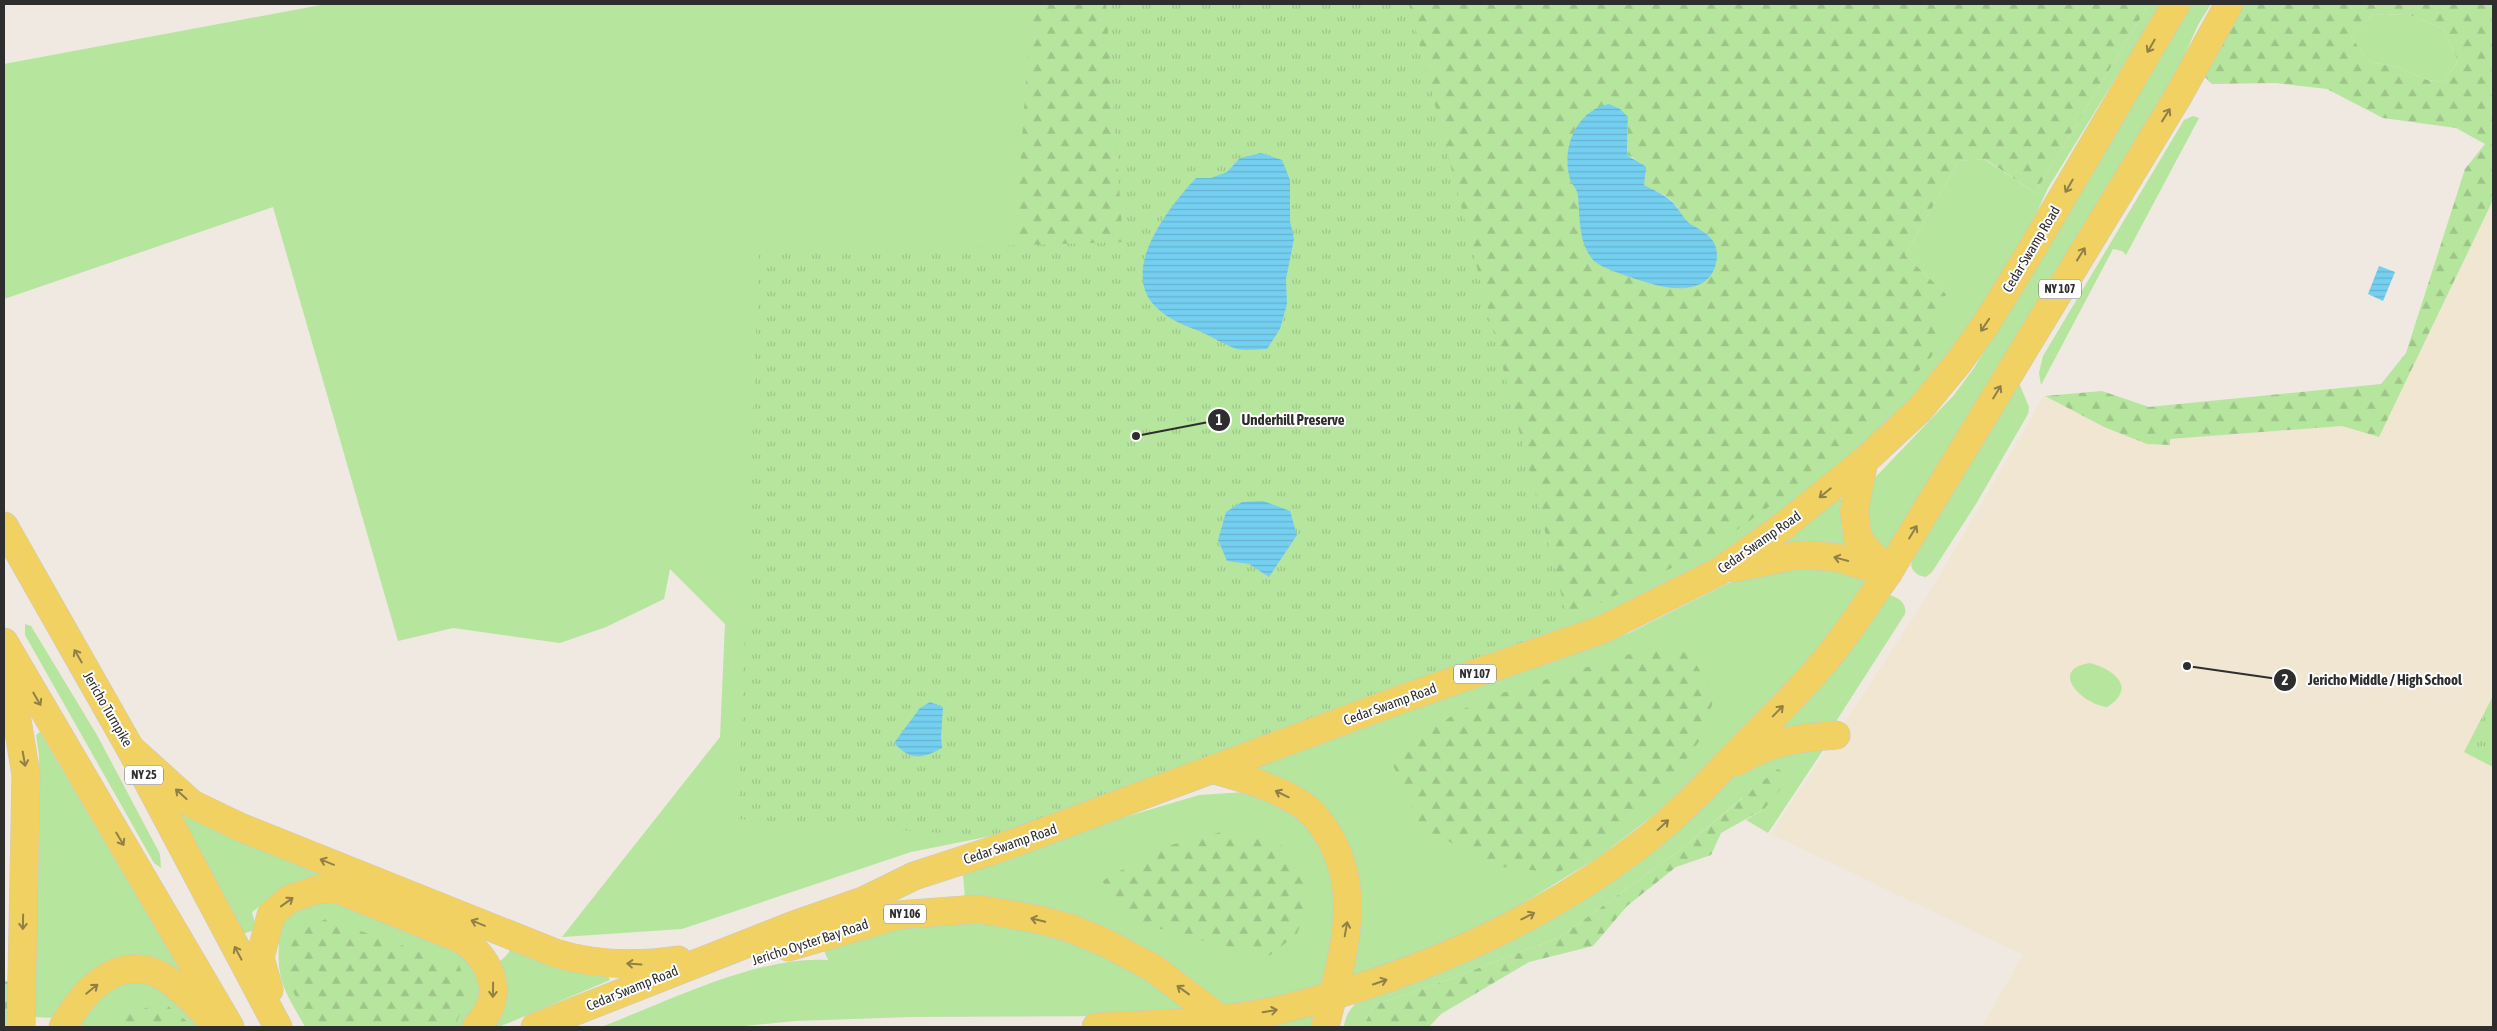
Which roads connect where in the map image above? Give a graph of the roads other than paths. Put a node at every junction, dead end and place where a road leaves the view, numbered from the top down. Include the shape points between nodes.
1 (2176, 4) edge
2 (2229, 4) edge
3 (1864, 461) junction
4 (4, 526) edge
5 (1720, 571) junction
6 (1888, 574) junction
7 (4, 642) edge
8 (1836, 735) dead end
9 (130, 748) junction
10 (1215, 770) junction
11 (1720, 771) junction
12 (717, 955) junction
13 (1332, 994) junction
14 (1226, 1023) edge
15 (21, 1027) edge
16 (63, 1027) edge
17 (219, 1027) edge
18 (230, 1027) edge
19 (278, 1027) edge
20 (476, 1027) edge
21 (535, 1027) edge
22 (580, 1027) edge
23 (1096, 1027) edge
24 (1325, 1027) edge

1 -> 3 main road, Cedar Swamp Road / NY 107 via 1986,324 1920,408
6 -> 2 main road, NY 107 via 2177,98
3 -> 5 main road, Cedar Swamp Road / NY 107 via 1782,527
3 - 6 main road via 1854,511 1858,540
9 -> 4 main road, Jericho Turnpike / NY 25
6 -> 5 main road via 1835,557 1798,554
5 - 10 main road, Cedar Swamp Road / NY 107 via 1601,630 1410,696
11 -> 6 main road, NY 107 via 1818,669
7 -> 15 main road via 26,775
7 -> 18 main road
8 - 11 main road via 1796,738 1762,747
12 -> 9 main road via 648,965 576,960 555,953 240,827 192,804
19 -> 9 main road, Jericho Turnpike / NY 25
10 - 12 main road, Cedar Swamp Road / NY 107 via 914,876 864,901
13 -> 10 main road via 1349,907 1347,876 1338,849 1320,822 1298,801 1266,786
13 -> 11 main road, NY 107 via 1376,984 1405,973 1541,909 1653,835
12 - 21 main road, Cedar Swamp Road / NY 107
14 -> 13 main road, NY 107
13 - 24 main road
14 -> 22 main road, Jericho Oyster Bay Road / NY 106 via 1153,968 1106,943 1070,928 978,909 898,915 816,937
14 - 23 main road, NY 107
16 -> 17 main road via 74,1006 89,989 115,973 141,970 167,978
19 -> 20 main road via 260,958 271,915 289,899 319,889 339,890 357,896 461,939 472,947 485,961 493,981 492,999 486,1016

